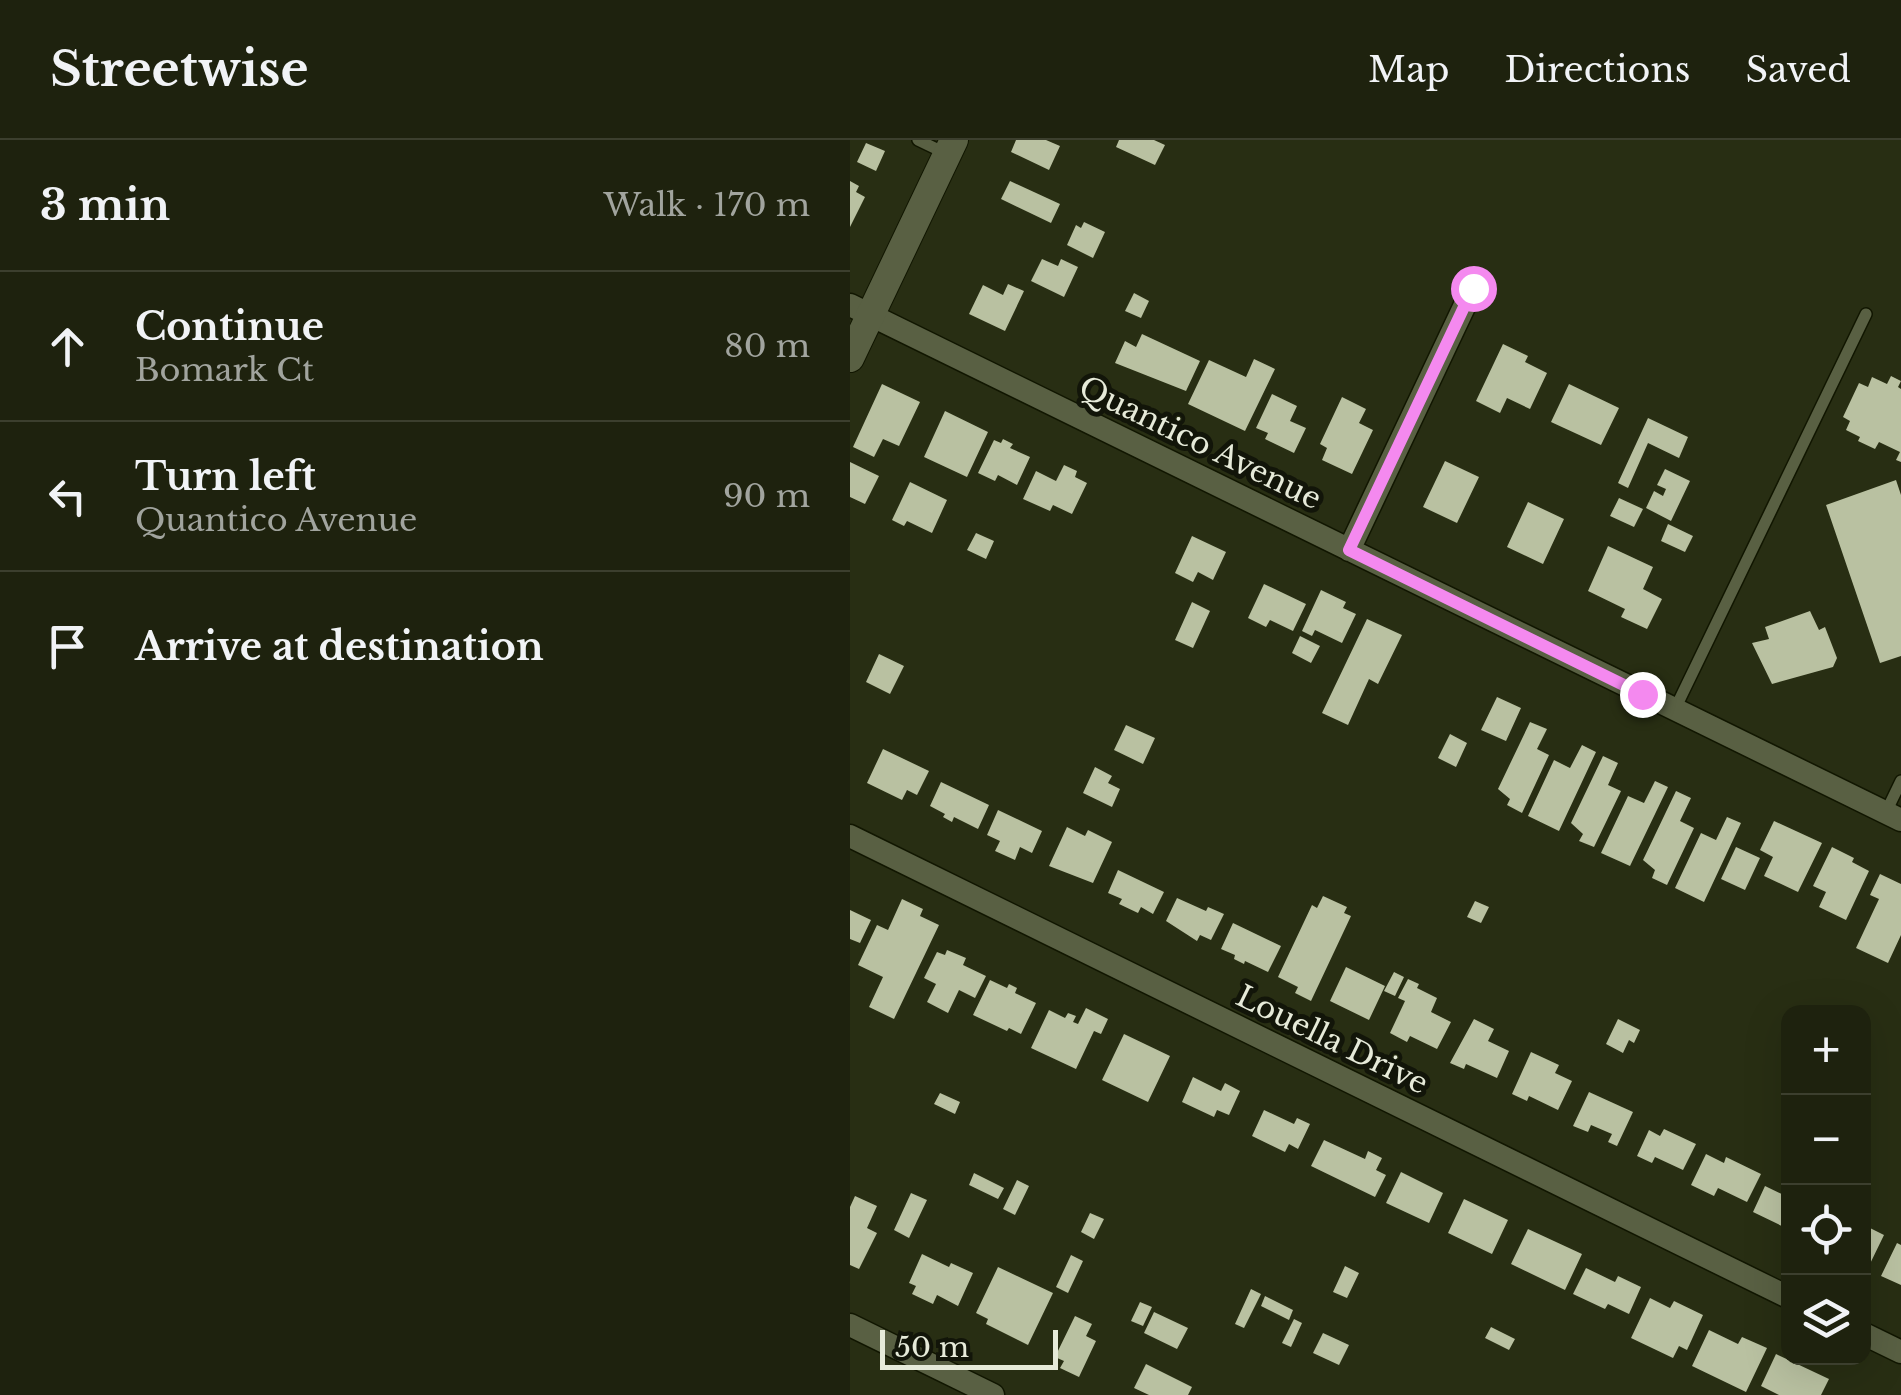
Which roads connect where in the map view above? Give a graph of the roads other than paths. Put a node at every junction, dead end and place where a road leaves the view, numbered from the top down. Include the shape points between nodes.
1 (918, 140) edge
2 (951, 147) edge
3 (1473, 288) dead end
4 (860, 310) edge
5 (1866, 314) dead end
6 (850, 358) edge
7 (1349, 550) junction
8 (1675, 710) junction
9 (1901, 781) edge
10 (1893, 816) edge
11 (850, 836) edge
12 (1781, 1294) edge
13 (850, 1325) edge
14 (1871, 1337) edge
15 (1901, 1352) edge
16 (993, 1395) edge

1 - 2 lane
2 - 4 street
3 - 7 street
4 - 6 street
4 - 7 street, Quantico Avenue
5 - 8 lane
7 - 8 street, Quantico Avenue
8 - 10 street, Quantico Avenue
9 - 10 lane
11 - 12 street, Louella Drive
13 - 16 street
14 - 15 street

